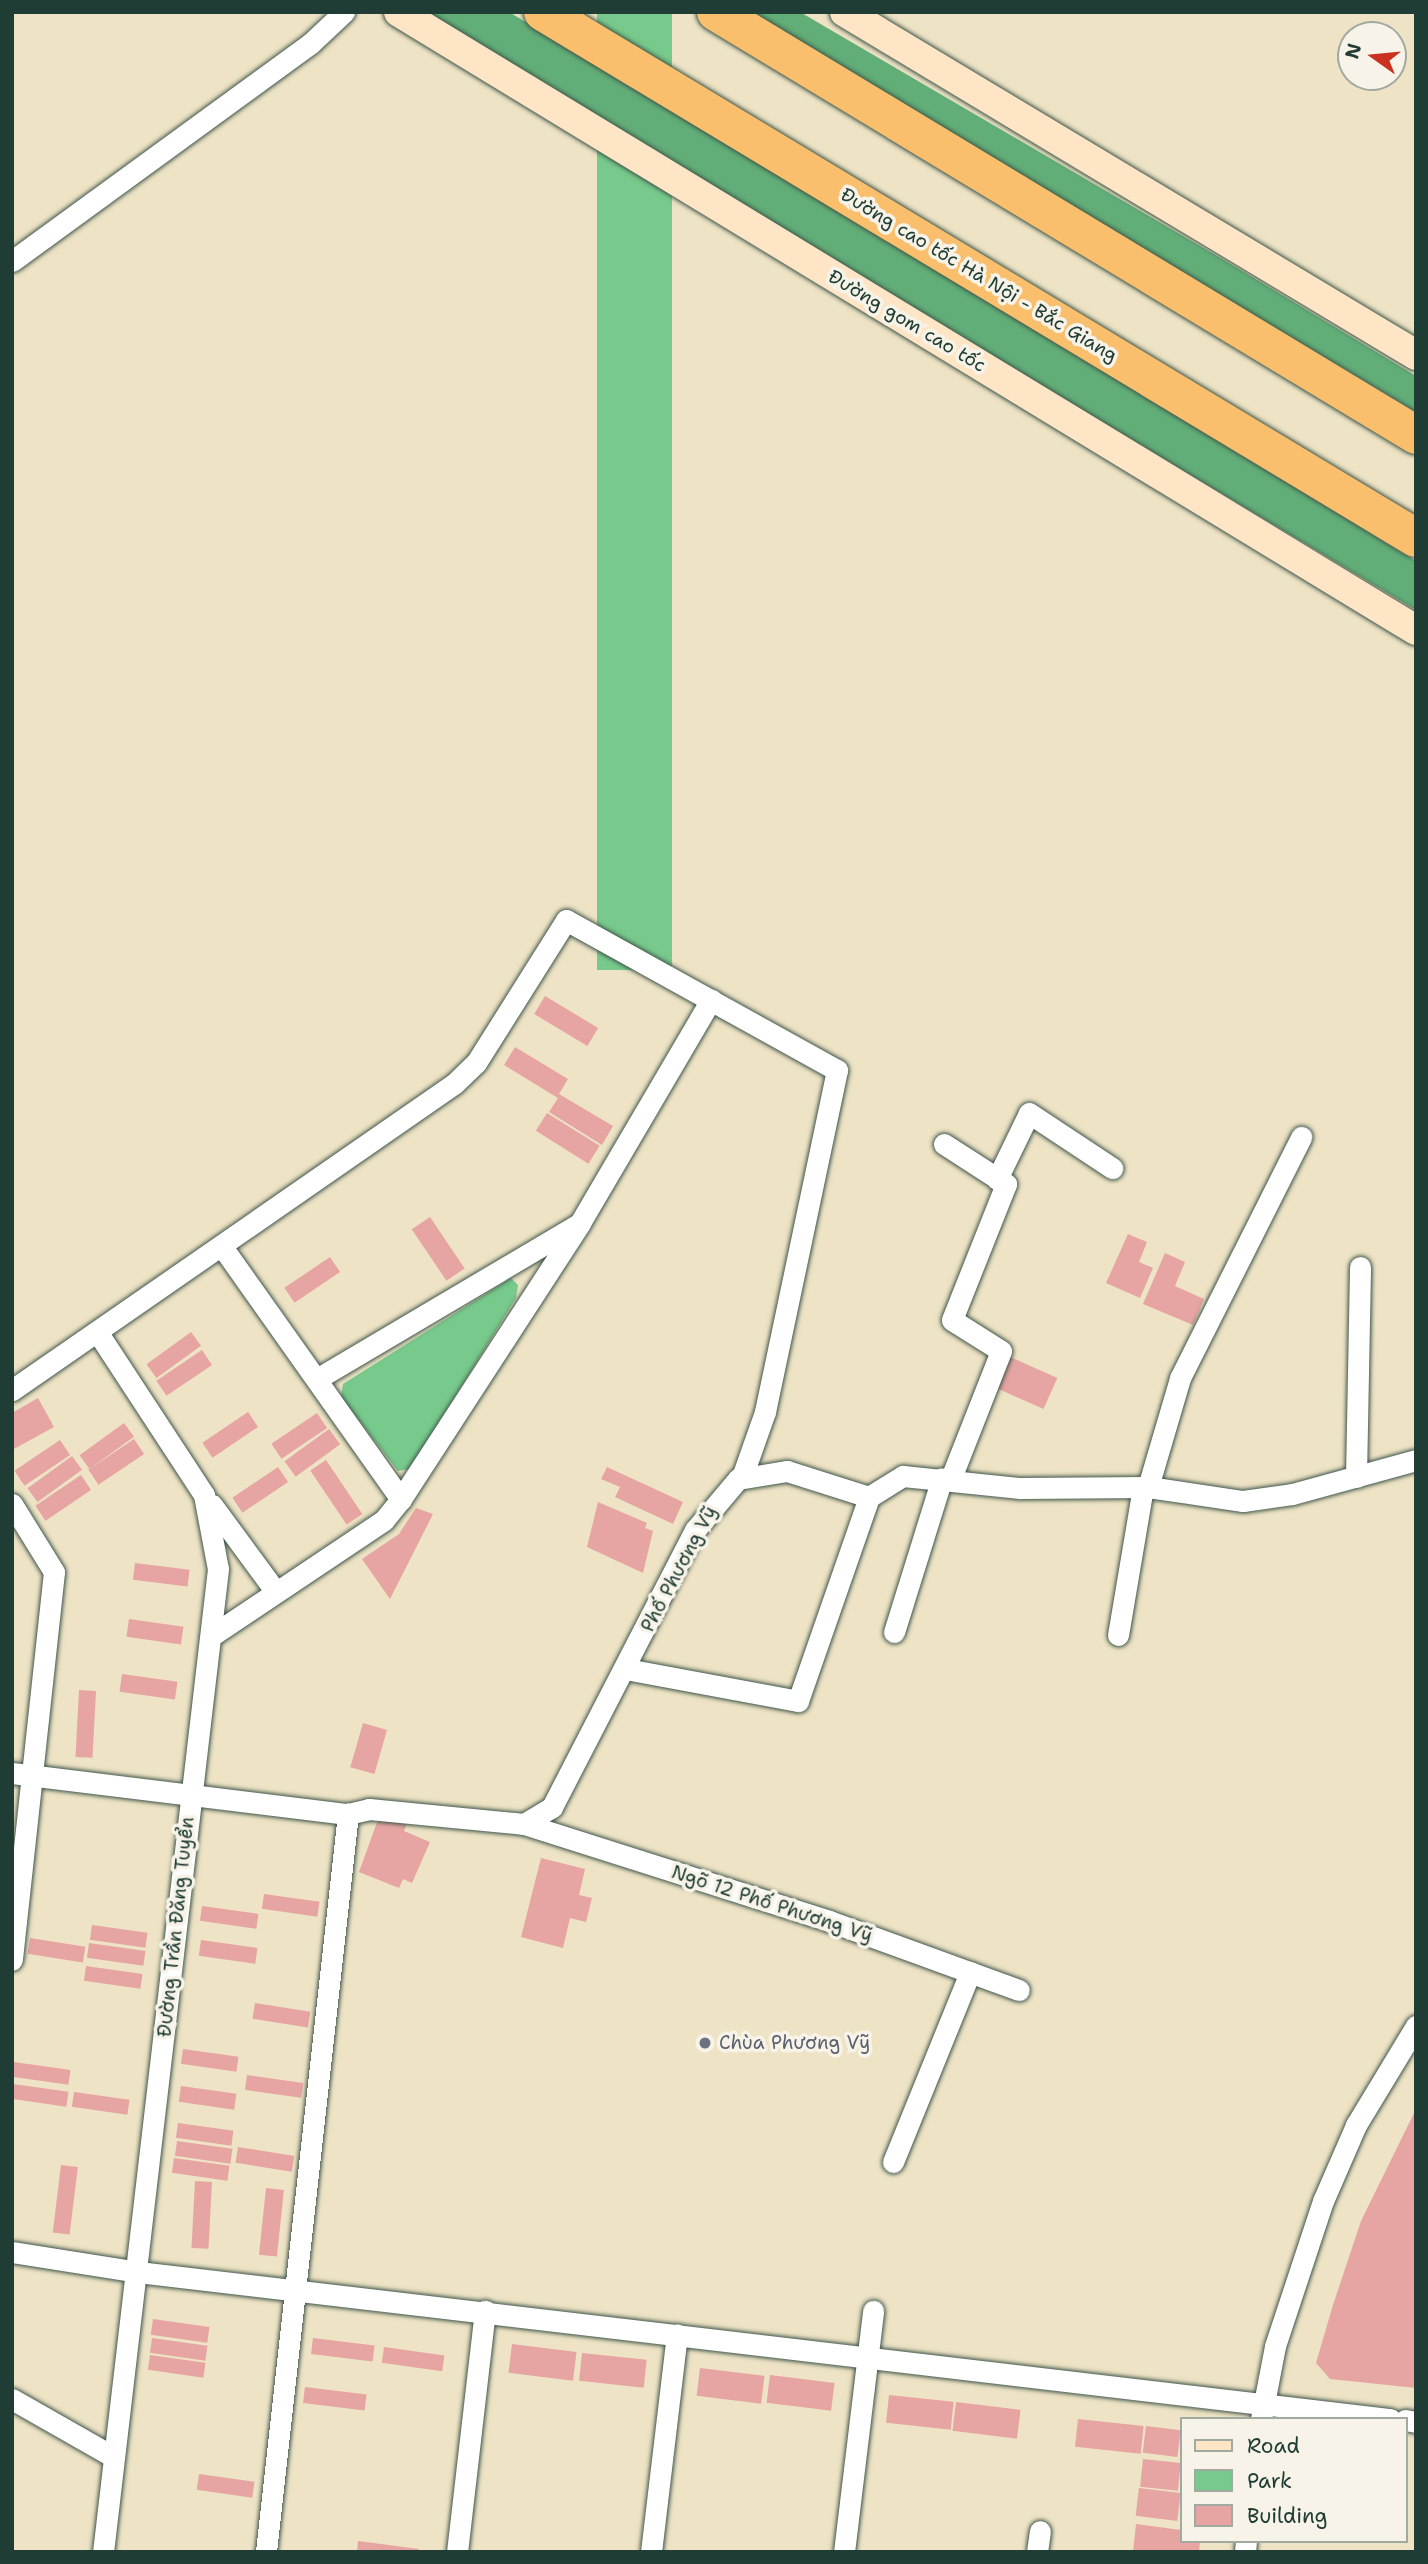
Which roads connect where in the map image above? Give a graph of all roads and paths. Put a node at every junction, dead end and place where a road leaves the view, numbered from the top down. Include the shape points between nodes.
1 (344, 12) edge
2 (399, 12) edge
3 (542, 12) edge
4 (716, 12) edge
5 (845, 12) edge
6 (12, 261) edge
7 (1416, 355) edge
8 (1416, 435) edge
9 (1416, 538) edge
10 (1416, 630) edge
11 (711, 1000) junction
12 (1301, 1137) dead end
13 (944, 1144) dead end
14 (1112, 1168) dead end
15 (997, 1179) junction
16 (580, 1223) junction
17 (223, 1248) junction
18 (1360, 1267) dead end
19 (99, 1333) junction
20 (320, 1377) junction
21 (12, 1390) edge
22 (1416, 1460) edge
23 (742, 1477) junction
24 (1356, 1477) junction
25 (947, 1478) junction
26 (1146, 1487) junction
27 (204, 1495) junction
28 (869, 1497) junction
29 (401, 1499) junction
30 (12, 1504) edge
31 (276, 1592) junction
32 (894, 1632) dead end
33 (1118, 1635) dead end
34 (211, 1636) junction
35 (626, 1669) junction
36 (22, 1775) edge
37 (191, 1794) junction
38 (348, 1814) junction
39 (524, 1824) junction
40 (12, 1960) edge
41 (970, 1972) junction
42 (1019, 1990) dead end
43 (1416, 2026) edge
44 (892, 2162) dead end
45 (12, 2252) edge
46 (138, 2272) junction
47 (298, 2288) junction
48 (485, 2311) junction
49 (873, 2311) dead end
50 (677, 2335) junction
51 (868, 2354) junction
52 (12, 2399) edge
53 (1262, 2411) edge
54 (1358, 2417) edge
55 (113, 2456) junction
56 (103, 2552) edge
57 (266, 2552) edge
58 (457, 2552) edge
59 (651, 2552) edge
60 (844, 2552) edge

1 - 6 street via 310,44
2 - 10 main road, Đường gom cao tốc
3 - 9 highway, Đường cao tốc Hà Nội - Bắc Giang
4 - 8 highway
5 - 7 main road
11 - 16 street
11 - 17 street via 566,920 476,1063 454,1084
11 - 23 street via 837,1070 765,1412
12 - 26 street via 1180,1378
13 - 15 street
14 - 15 street via 1029,1113
15 - 25 street via 1006,1184 953,1320 1001,1351
16 - 20 street
16 - 29 street
17 - 19 street
17 - 20 street
18 - 24 street
19 - 21 street
19 - 27 street, Đường Trần Đăng Tuyển
20 - 29 street
22 - 24 street
23 - 28 street via 788,1471
23 - 35 street, Phố Phương Vỹ via 700,1522
24 - 26 street via 1243,1501
25 - 26 street via 1020,1488
25 - 28 street via 903,1476
25 - 32 street
26 - 33 street
27 - 31 street
27 - 34 street, Đường Trần Đăng Tuyển via 218,1569
28 - 35 street via 798,1701
29 - 31 street via 384,1520
30 - 36 street via 54,1572
31 - 34 street
34 - 37 street, Đường Trần Đăng Tuyển
35 - 39 street, Phố Phương Vỹ via 552,1807
36 - 37 street
36 - 40 street
37 - 38 street
37 - 46 street, Đường Trần Đăng Tuyển
38 - 39 street via 369,1809
38 - 47 street
39 - 41 street, Ngõ 12 Phố Phương Vỹ
41 - 42 street, Ngõ 12 Phố Phương Vỹ
41 - 44 street
43 - 53 street via 1356,2125 1323,2201
45 - 46 street
46 - 47 street
46 - 55 street, Đường Trần Đăng Tuyển
47 - 48 street
47 - 57 street
48 - 50 street
48 - 58 street
49 - 51 street
50 - 51 street
50 - 59 street
51 - 53 street
51 - 60 street
52 - 55 street
53 - 54 street
55 - 56 street, Đường Trần Đăng Tuyển

